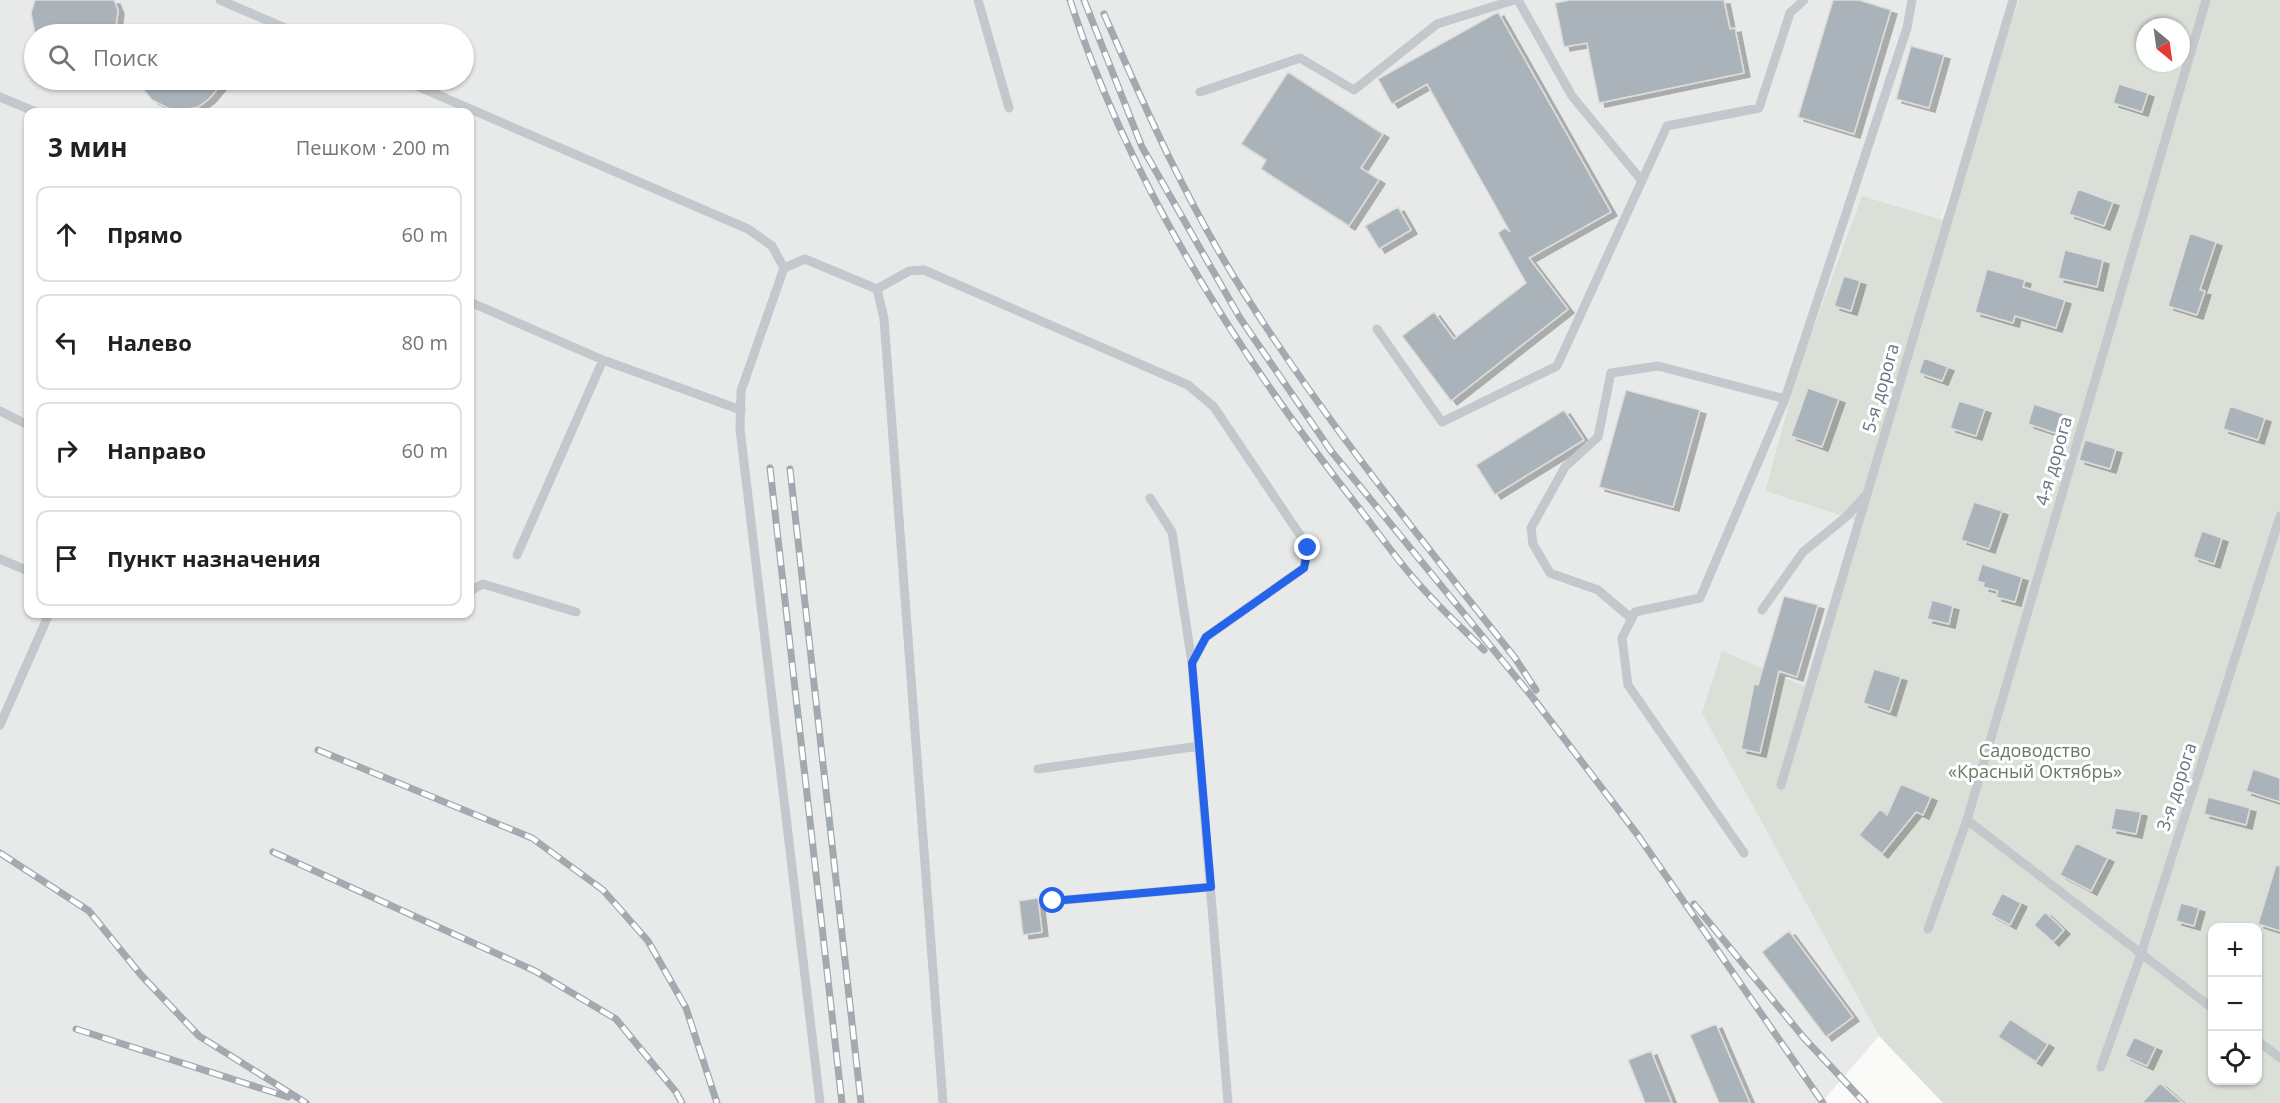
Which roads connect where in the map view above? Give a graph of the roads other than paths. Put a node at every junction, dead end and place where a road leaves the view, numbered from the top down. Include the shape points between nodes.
1 (220, 0) edge
2 (978, 0) edge
3 (1516, 0) edge
4 (1804, 0) edge
5 (1912, 0) edge
6 (2013, 0) edge
7 (2206, 0) edge
8 (276, 24) edge
9 (426, 90) edge
10 (1200, 92) dead end
11 (0, 97) edge
12 (26, 108) edge
13 (468, 108) edge
14 (1009, 108) dead end
15 (474, 111) edge
16 (1642, 181) junction
17 (784, 268) junction
18 (878, 289) junction
19 (474, 304) edge
20 (1377, 329) dead end
21 (603, 360) junction
22 (1785, 399) junction
23 (741, 410) junction
24 (0, 411) edge
25 (24, 423) edge
26 (1867, 494) junction
27 (1150, 498) dead end
28 (2280, 516) edge
29 (517, 555) dead end
30 (0, 560) edge
31 (24, 569) edge
32 (474, 589) edge
33 (1762, 610) dead end
34 (576, 612) dead end
35 (47, 618) edge
36 (1632, 619) junction
37 (1192, 663) junction
38 (0, 724) edge
39 (1199, 746) junction
40 (1038, 769) dead end
41 (1780, 785) dead end
42 (1967, 820) junction
43 (1744, 853) dead end
44 (1211, 887) junction
45 (1053, 901) dead end
46 (1928, 928) dead end
47 (2141, 954) junction
48 (2208, 1005) edge
49 (2262, 1044) edge
50 (2280, 1058) edge
51 (2101, 1066) dead end
52 (820, 1103) edge
53 (943, 1103) edge
54 (1228, 1103) edge

1 - 8 lane
2 - 14 lane
3 - 10 lane via 1437,24 1354,90 1300,58
3 - 16 lane via 1572,96
4 - 16 lane via 1790,13 1759,108 1667,126
5 - 22 lane via 1907,28
6 - 26 lane, 5-я дорога
7 - 42 lane, 4-я дорога
9 - 13 lane
11 - 12 lane
15 - 17 lane via 748,229 772,246
16 - 20 lane via 1557,366 1442,422
17 - 18 lane via 805,260
17 - 23 lane via 741,392
18 - 37 lane via 909,271 924,270 1188,385 1214,407 1308,548 1304,568 1206,637
18 - 53 lane via 884,319
19 - 21 lane
21 - 23 lane
21 - 29 lane
22 - 36 lane via 1700,598 1635,612
22 - 36 lane via 1658,366 1611,373 1599,437 1565,467 1531,528 1533,544 1550,573 1598,590
23 - 52 lane via 740,429
24 - 25 lane
26 - 33 lane via 1803,552
26 - 41 lane, 5-я дорога
27 - 37 lane via 1172,532
28 - 47 lane, 3-я дорога
30 - 31 lane
32 - 34 lane via 483,584
35 - 38 lane
36 - 43 lane via 1622,638 1628,685
37 - 39 lane
39 - 40 lane
39 - 44 lane
42 - 46 lane, 4-я дорога
42 - 47 lane
44 - 45 lane
44 - 54 lane
47 - 48 lane
47 - 51 lane, 3-я дорога
49 - 50 lane

